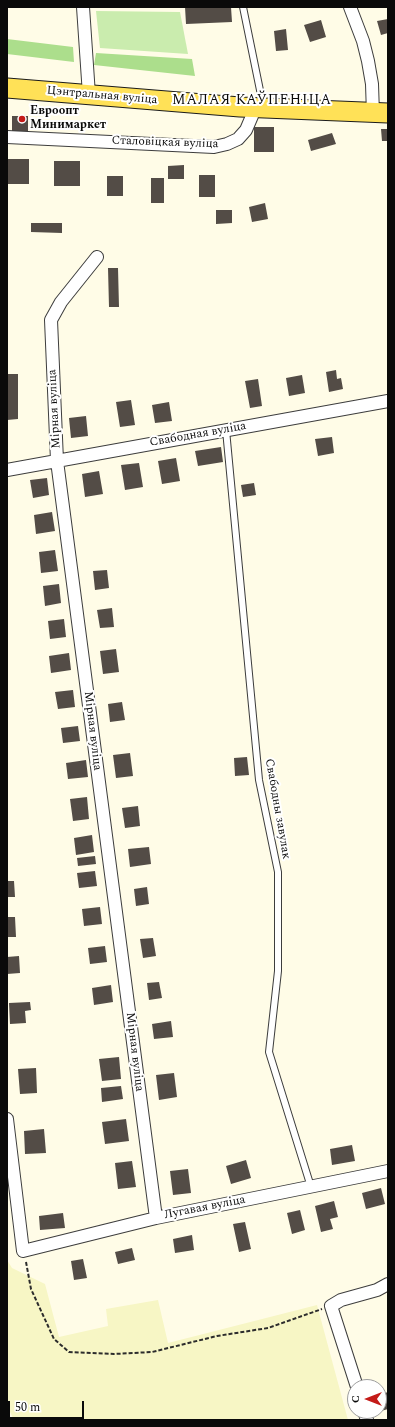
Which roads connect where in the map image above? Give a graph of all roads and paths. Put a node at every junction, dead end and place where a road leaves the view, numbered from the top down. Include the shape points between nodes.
1 (83, 7) edge
2 (243, 7) edge
3 (350, 7) edge
4 (7, 88) edge
5 (39, 91) junction
6 (88, 95) junction
7 (258, 108) junction
8 (381, 113) edge
9 (7, 137) edge
10 (38, 138) junction
11 (97, 258) dead end
12 (388, 401) edge
13 (226, 430) junction
14 (57, 461) junction
15 (7, 470) edge
16 (7, 1119) edge
17 (388, 1170) edge
18 (311, 1187) junction
19 (156, 1218) junction
20 (23, 1251) junction
21 (388, 1284) edge
22 (331, 1306) junction
23 (354, 1379) edge

1 - 6 street
2 - 7 lane
3 - 8 street via 363,41
4 - 5 main road, Цэнтральная вуліца
5 - 6 main road, Цэнтральная вуліца
5 - 10 path
6 - 7 main road, Цэнтральная вуліца
7 - 8 main road, Цэнтральная вуліца
7 - 10 street, Сталовіцкая вуліца via 238,139 214,147
9 - 10 street, Сталовіцкая вуліца
11 - 14 street, Мірная вуліца via 61,302 50,320
12 - 13 street, Свабодная вуліца
13 - 14 street, Свабодная вуліца
13 - 18 lane, Свабодны завулак via 259,780 278,872 278,971 269,1052
14 - 15 street, Свабодная вуліца
14 - 19 street, Мірная вуліца
16 - 20 street
17 - 18 street, Лугавая вуліца
18 - 19 street, Лугавая вуліца
19 - 20 street, Лугавая вуліца
20 - 22 path via 31,1289 54,1338 69,1352 152,1352 217,1336 268,1328
21 - 22 street
22 - 23 street

